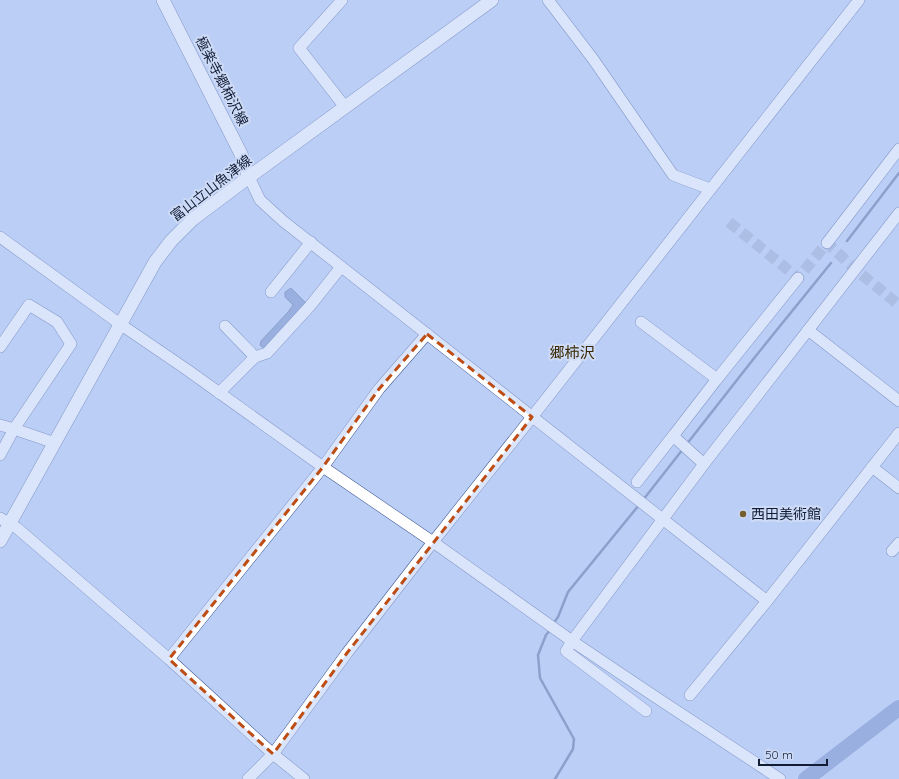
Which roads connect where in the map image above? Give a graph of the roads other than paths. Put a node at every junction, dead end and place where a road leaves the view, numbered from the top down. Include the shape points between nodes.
1 (163, 0) edge
2 (342, 0) edge
3 (492, 0) edge
4 (548, 0) edge
5 (859, 0) edge
6 (345, 106) junction
7 (899, 149) edge
8 (249, 177) junction
9 (710, 189) junction
10 (899, 213) edge
11 (0, 238) edge
12 (311, 242) junction
13 (827, 243) dead end
14 (341, 267) junction
15 (798, 278) dead end
16 (271, 292) dead end
17 (641, 322) dead end
18 (120, 324) junction
19 (225, 326) dead end
20 (808, 330) junction
21 (427, 334) junction
22 (0, 347) edge
23 (256, 357) junction
24 (717, 379) junction
25 (219, 393) junction
26 (899, 401) edge
27 (532, 417) junction
28 (0, 425) edge
29 (14, 429) junction
30 (899, 433) edge
31 (673, 436) junction
32 (55, 443) junction
33 (0, 455) edge
34 (704, 464) junction
35 (323, 467) junction
36 (872, 467) junction
37 (637, 482) dead end
38 (899, 488) edge
39 (663, 520) junction
40 (5, 521) edge
41 (0, 541) edge
42 (433, 542) junction
43 (767, 601) junction
44 (572, 641) junction
45 (169, 659) junction
46 (690, 695) dead end
47 (646, 711) dead end
48 (272, 754) junction
49 (248, 779) edge
50 (304, 779) edge
51 (780, 779) edge

1 - 8 main road, 極楽寺郷柿沢線 via 241,154
2 - 6 street via 299,48
3 - 6 main road, 富山立山魚津線
4 - 9 street via 593,59 673,176
5 - 9 street
6 - 8 main road, 富山立山魚津線
7 - 13 street
8 - 12 street via 260,200
8 - 18 main road, 富山立山魚津線 via 193,219 171,241 155,262
9 - 27 street
10 - 20 street
11 - 18 street
12 - 14 street
12 - 16 street
14 - 21 street
14 - 23 street via 267,353
15 - 24 street
17 - 24 street
18 - 25 street
18 - 32 main road, 富山立山魚津線
19 - 23 street
20 - 26 street
20 - 34 street
21 - 27 street
21 - 35 street via 379,389
22 - 29 street via 29,304 57,322 71,344
23 - 25 street
24 - 31 street
25 - 35 street
27 - 39 street
27 - 42 street
28 - 29 street
29 - 32 street
29 - 33 street
30 - 36 street
31 - 34 street
31 - 37 street
32 - 40 main road, 富山立山魚津線
34 - 39 street
35 - 42 street
35 - 45 street
36 - 38 street
36 - 43 street
39 - 43 street
39 - 44 street
40 - 41 main road, 富山立山魚津線
40 - 45 street via 17,528
42 - 44 street
42 - 48 street
43 - 46 street
44 - 47 street via 566,651
44 - 51 street
45 - 48 street
48 - 49 street
48 - 50 street

